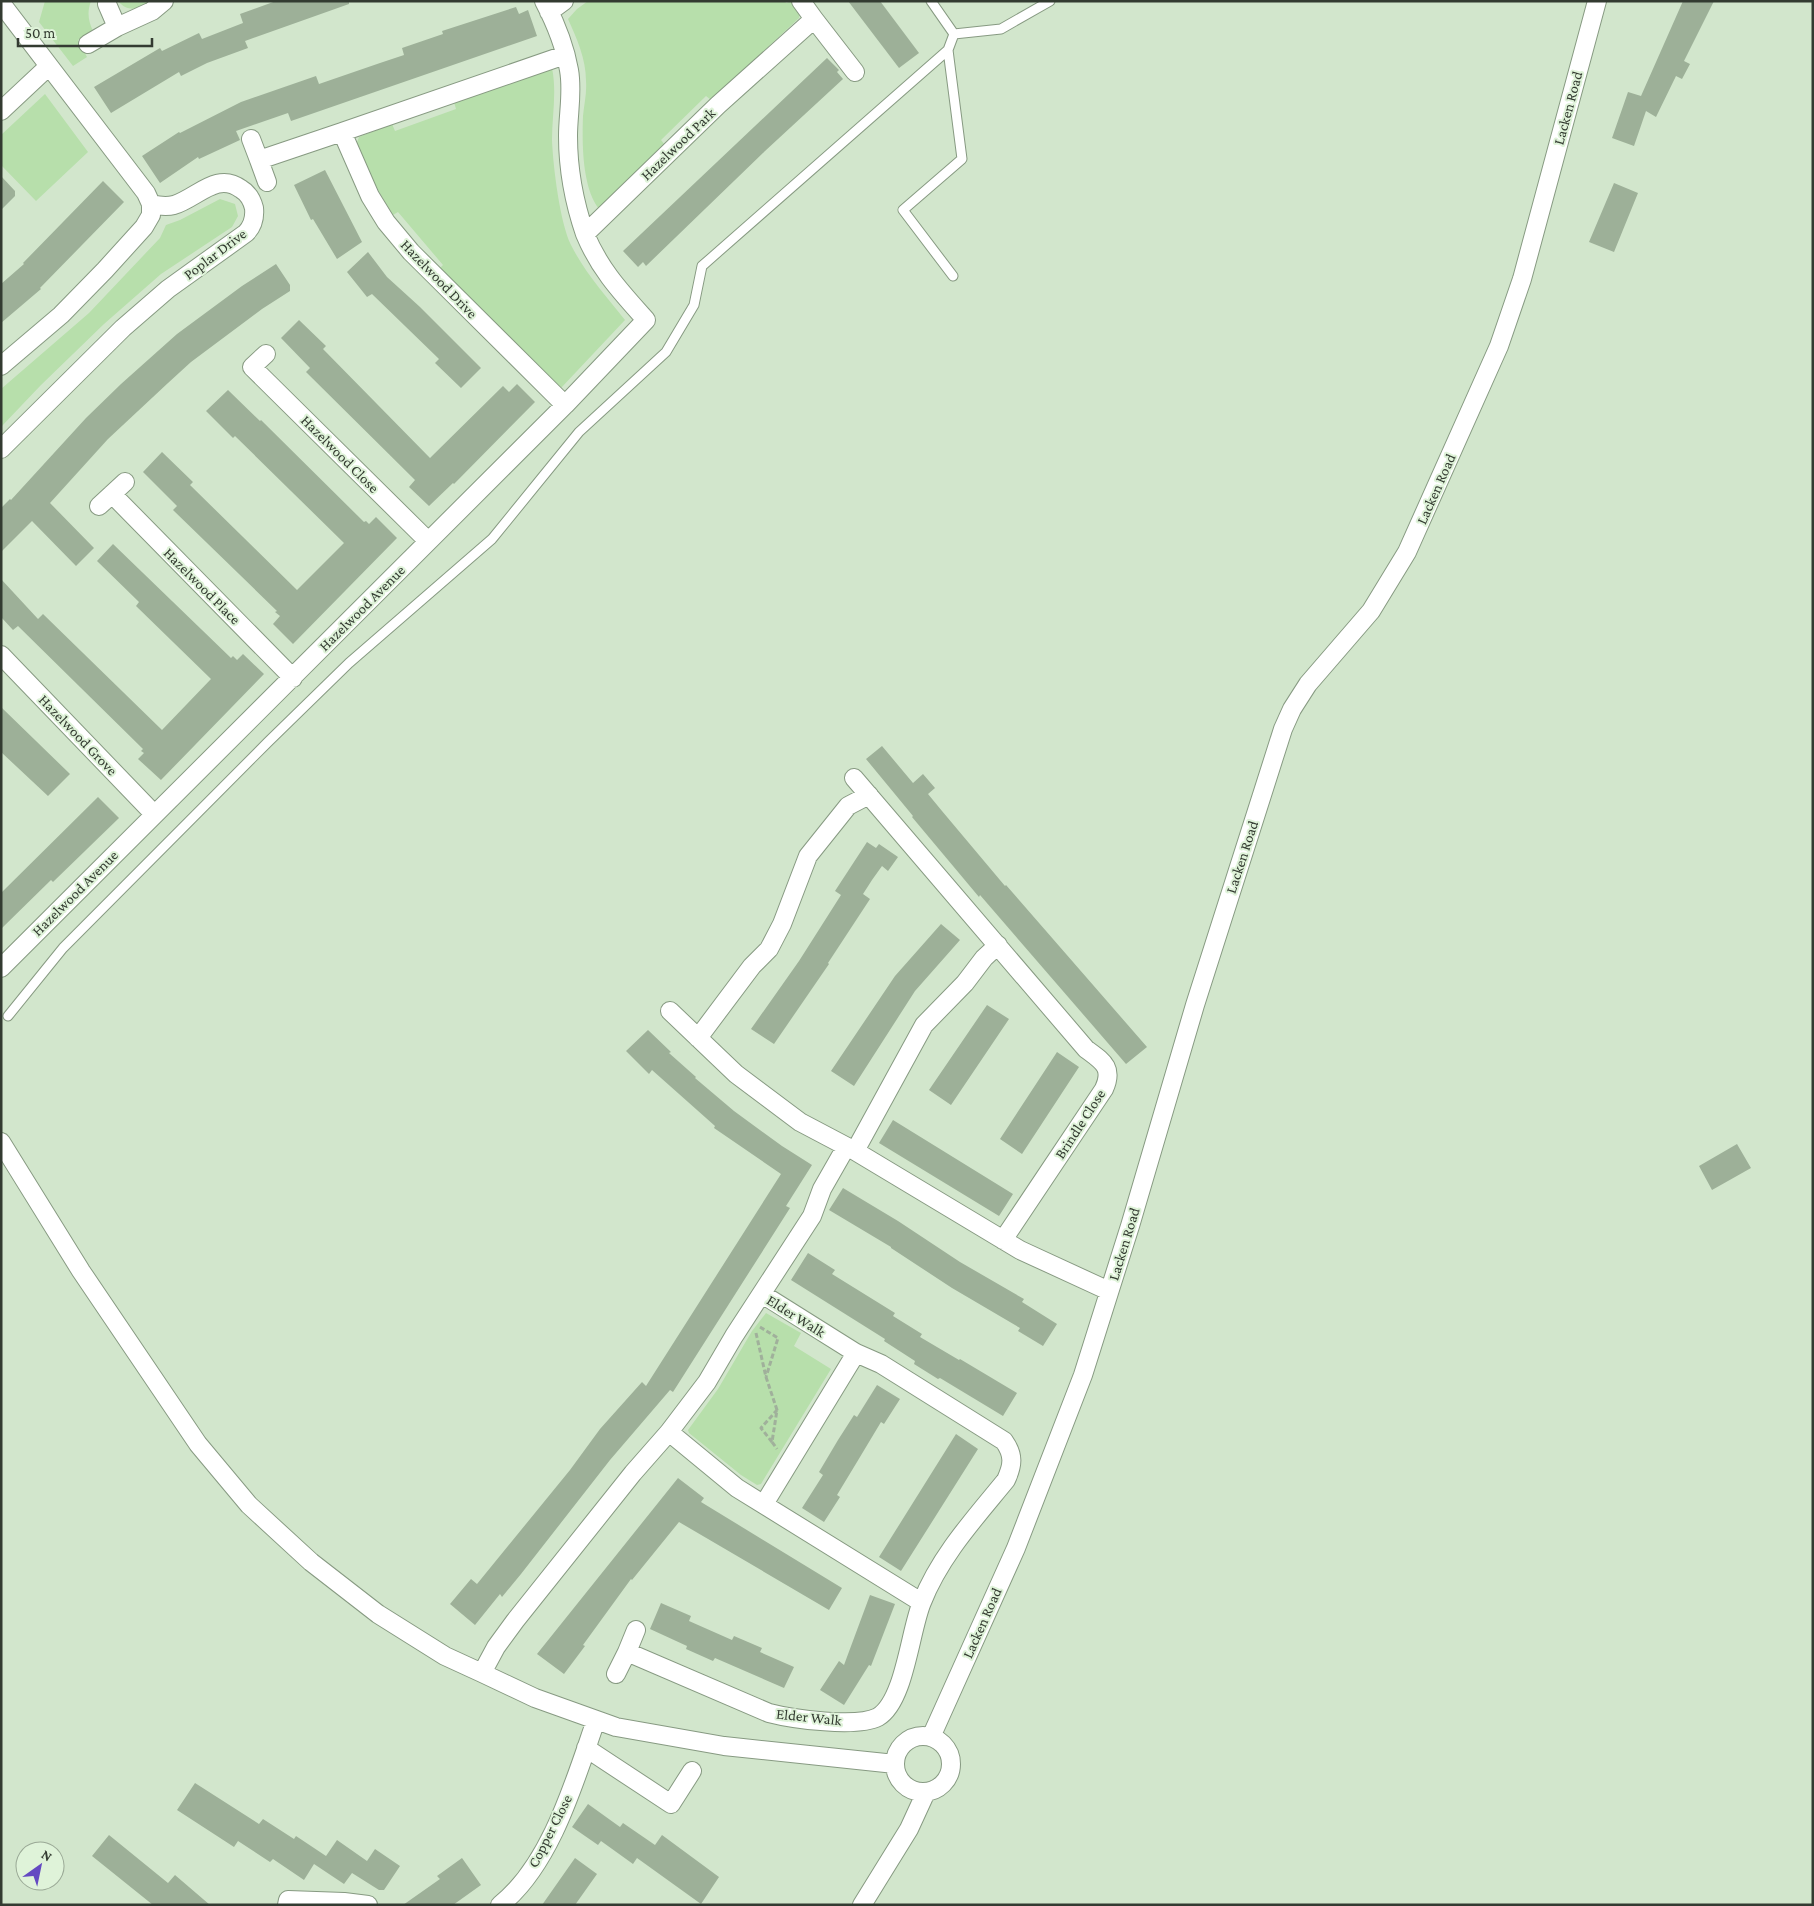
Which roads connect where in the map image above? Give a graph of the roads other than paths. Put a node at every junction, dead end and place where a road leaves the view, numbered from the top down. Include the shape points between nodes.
1 (164, 1) edge
2 (564, 1) edge
3 (801, 1) edge
4 (931, 1) edge
5 (1050, 1) edge
6 (1597, 1) edge
7 (1, 3) edge
8 (107, 4) dead end
9 (547, 6) edge
10 (814, 19) junction
11 (117, 27) junction
12 (954, 34) junction
13 (88, 44) dead end
14 (948, 50) junction
15 (565, 55) junction
16 (49, 66) junction
17 (855, 72) dead end
18 (1, 111) edge
19 (342, 132) junction
20 (251, 138) dead end
21 (259, 160) junction
22 (268, 182) dead end
23 (151, 204) junction
24 (585, 234) junction
25 (953, 276) dead end
26 (266, 354) dead end
27 (1, 366) edge
28 (565, 405) junction
29 (1, 449) edge
30 (112, 494) dead end
31 (428, 541) junction
32 (1, 655) edge
33 (293, 678) junction
34 (854, 778) dead end
35 (869, 795) junction
36 (154, 814) junction
37 (998, 945) junction
38 (1, 968) edge
39 (670, 1011) dead end
40 (8, 1016) dead end
41 (698, 1038) junction
42 (1, 1142) edge
43 (850, 1149) junction
44 (1003, 1240) junction
45 (1109, 1291) junction
46 (762, 1294) junction
47 (856, 1353) junction
48 (669, 1432) junction
49 (764, 1504) junction
50 (922, 1602) junction
51 (636, 1630) dead end
52 (626, 1652) junction
53 (482, 1673) junction
54 (616, 1674) dead end
55 (596, 1720) junction
56 (931, 1737) junction
57 (586, 1748) junction
58 (895, 1764) junction
59 (692, 1771) dead end
60 (926, 1792) junction
61 (287, 1905) edge
62 (368, 1905) edge
63 (500, 1905) edge
64 (862, 1905) edge

1 - 11 street via 152,11
2 - 9 street
3 - 10 street
4 - 12 lane
5 - 12 lane via 1001,29
6 - 45 street, Lacken Road via 1522,279 1499,346 1396,572 1371,611 1308,684 1283,729
7 - 16 street
8 - 11 street
9 - 15 street
10 - 17 street
10 - 24 street, Hazelwood Park via 724,99
11 - 13 street
12 - 14 lane
14 - 25 lane via 962,159 903,210
14 - 40 lane via 702,266 694,305 666,352 579,432 492,539 349,662 63,948
15 - 19 street
15 - 24 street via 569,71 571,182
16 - 18 street
16 - 23 street via 146,193
19 - 21 street
19 - 28 street, Hazelwood Drive via 370,196 386,222 411,252
20 - 21 street
21 - 22 street
23 - 27 street via 151,215 144,227 105,270
23 - 29 street, Poplar Drive via 171,206 210,186 225,183 246,192 254,216 244,236 129,322
24 - 28 street, Hazelwood Avenue via 595,257 646,320
26 - 31 street, Hazelwood Close via 246,372
28 - 31 street, Hazelwood Avenue
30 - 33 street, Hazelwood Place
31 - 33 street, Hazelwood Avenue
32 - 36 street, Hazelwood Grove
33 - 36 street, Hazelwood Avenue
34 - 35 street, Brindle Close
35 - 37 street, Brindle Close
35 - 41 street via 848,806 808,856 769,949 752,966
36 - 38 street, Hazelwood Avenue
37 - 43 street via 924,1025
37 - 44 street, Brindle Close via 1086,1049 1101,1060 1108,1073 1104,1089
39 - 41 street
41 - 43 street via 773,1103
42 - 53 street via 81,1271 198,1444 250,1505 310,1562 378,1614 445,1656
43 - 44 street
43 - 46 street, Elder Walk via 822,1190 812,1216
44 - 45 street
45 - 56 street, Lacken Road via 1083,1375 1016,1548
46 - 47 street, Elder Walk
46 - 48 street, Elder Walk via 707,1382
47 - 49 street
47 - 50 street, Elder Walk via 881,1364 1004,1441 1011,1451 1011,1470 1006,1480 957,1540
48 - 49 street via 737,1488
48 - 53 street, Elder Walk via 515,1621
49 - 50 street
50 - 52 street, Elder Walk via 892,1701 878,1717 865,1721 788,1718 769,1713
51 - 52 street
52 - 54 street
53 - 55 street via 535,1698
55 - 57 street, Copper Close
55 - 58 street via 616,1727 724,1746
56 - 58 street via 908,1740 896,1754
56 - 60 street via 943,1744 948,1752 951,1770 942,1785
57 - 59 street via 671,1804
57 - 63 street, Copper Close via 560,1819 544,1849 520,1886
58 - 60 street via 901,1782 916,1792
60 - 64 street via 908,1829
61 - 62 street via 288,1900

